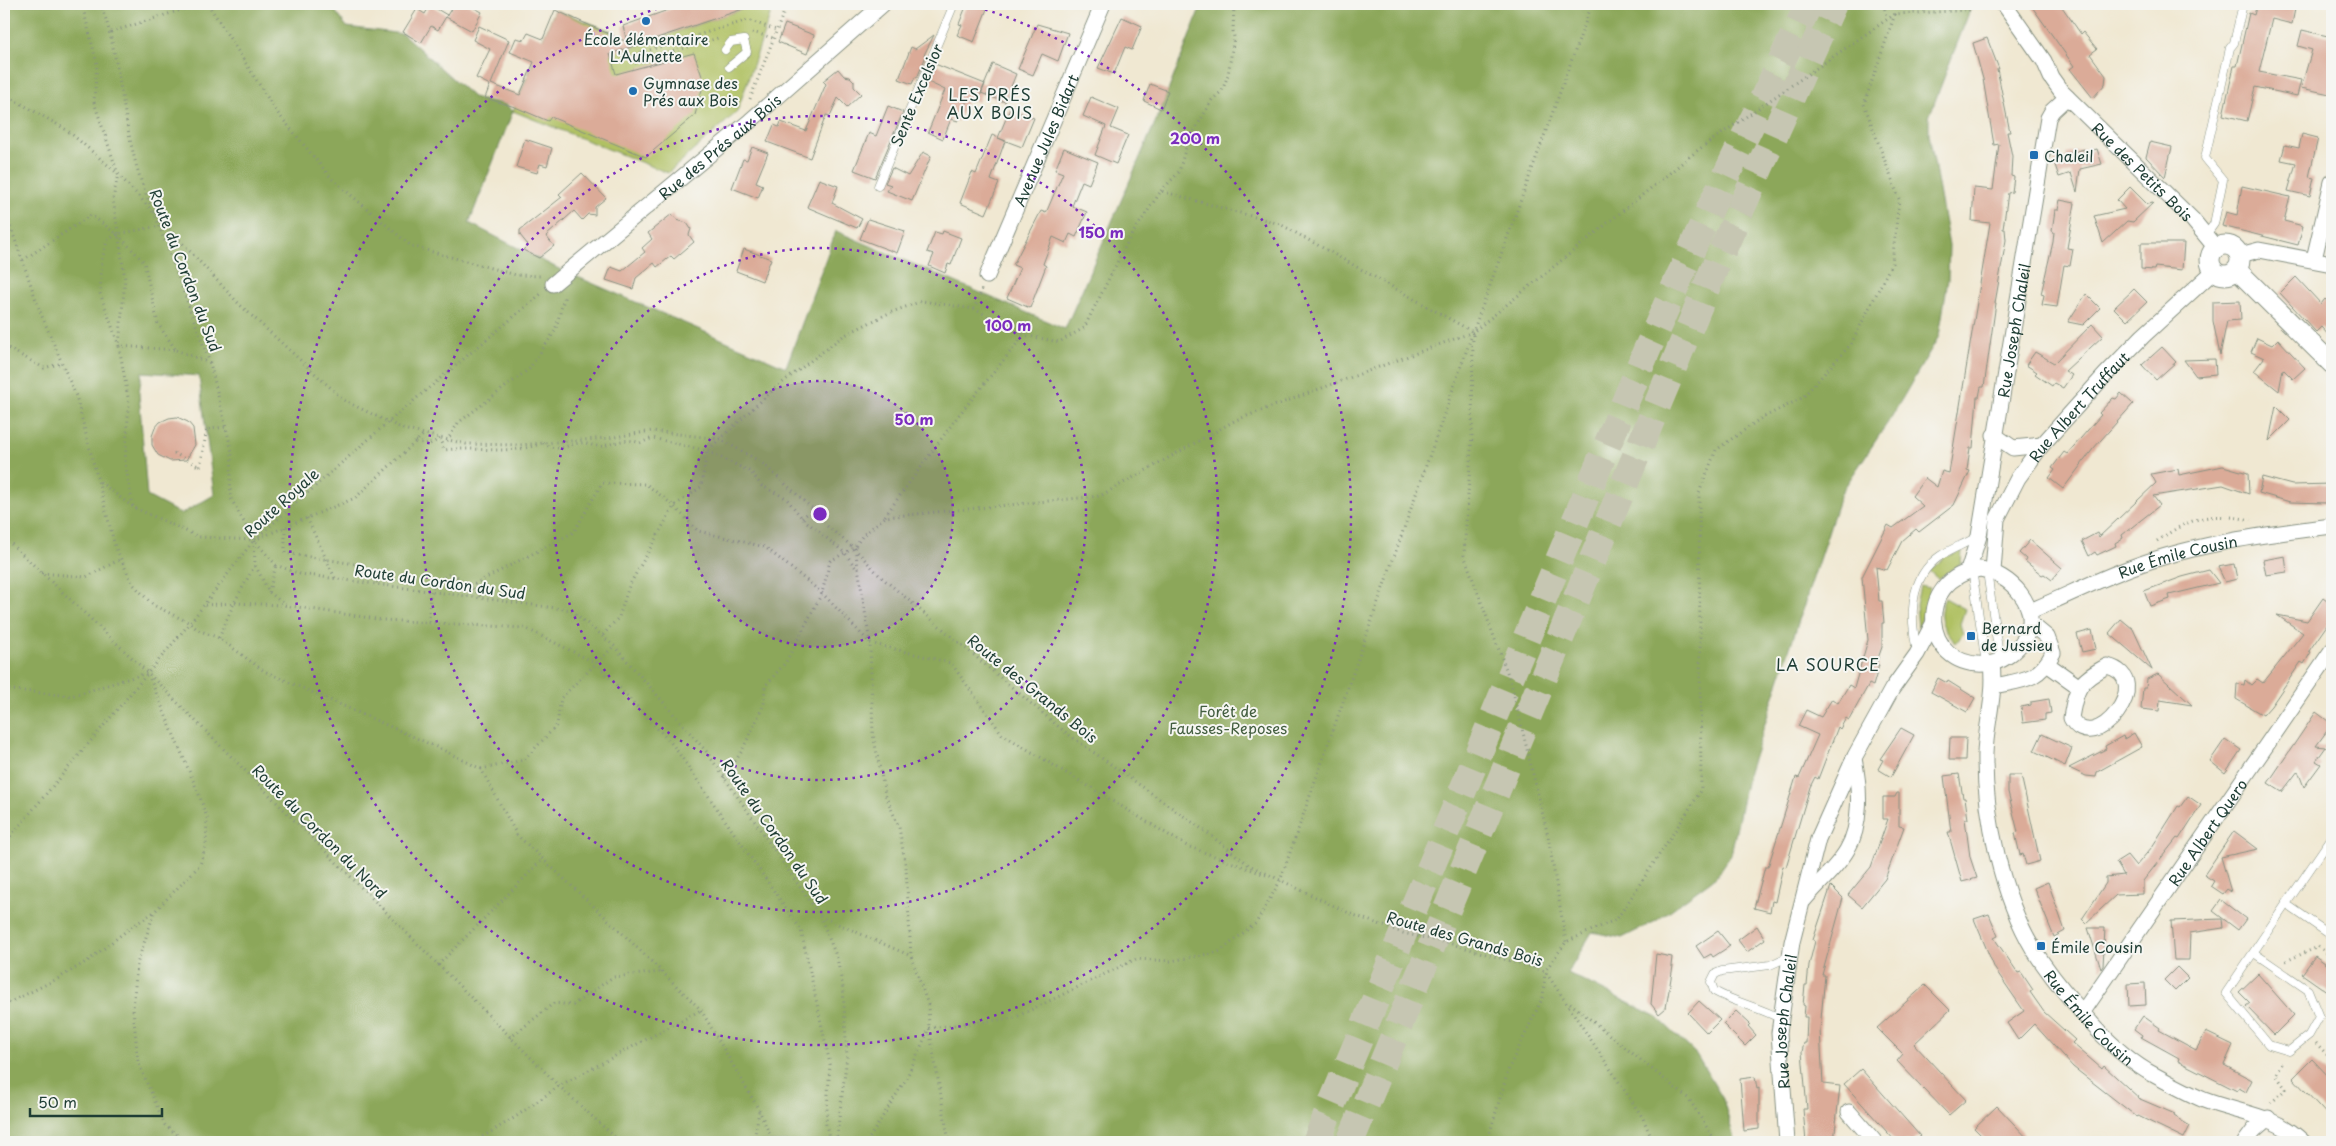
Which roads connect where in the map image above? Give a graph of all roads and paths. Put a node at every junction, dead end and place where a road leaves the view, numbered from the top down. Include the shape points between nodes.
1 (82, 4) edge
2 (101, 4) edge
3 (200, 4) edge
4 (208, 4) edge
5 (787, 4) edge
6 (883, 4) edge
7 (954, 4) edge
8 (1104, 4) edge
9 (1234, 4) edge
10 (1592, 4) edge
11 (1883, 4) edge
12 (1977, 4) edge
13 (2004, 4) edge
14 (2243, 4) edge
15 (1895, 14) junction
16 (1888, 18) junction
17 (745, 30) dead end
18 (776, 30) junction
19 (111, 32) junction
20 (727, 35) dead end
21 (773, 38) junction
22 (725, 50) dead end
23 (626, 57) dead end
24 (635, 63) dead end
25 (729, 67) dead end
26 (4, 94) edge
27 (2067, 97) junction
28 (750, 121) junction
29 (118, 174) junction
30 (2332, 182) edge
31 (878, 186) dead end
32 (1160, 191) junction
33 (4, 208) edge
34 (153, 209) junction
35 (160, 226) junction
36 (117, 234) junction
37 (2211, 241) junction
38 (2314, 259) junction
39 (22, 260) junction
40 (2238, 262) junction
41 (2332, 264) edge
42 (2214, 270) junction
43 (987, 276) joint
44 (561, 284) junction
45 (974, 309) junction
46 (1473, 332) junction
47 (1024, 335) junction
48 (4, 346) edge
49 (119, 346) junction
50 (176, 350) junction
51 (62, 363) junction
52 (210, 363) junction
53 (2332, 364) edge
54 (387, 423) junction
55 (226, 427) junction
56 (422, 435) junction
57 (1994, 436) junction
58 (440, 439) junction
59 (720, 439) junction
60 (416, 440) junction
61 (447, 441) junction
62 (544, 442) junction
63 (2042, 446) junction
64 (707, 451) junction
65 (174, 453) dead end
66 (99, 481) junction
67 (674, 506) junction
68 (133, 507) junction
69 (813, 509) junction
70 (885, 517) junction
71 (307, 518) junction
72 (802, 518) junction
73 (2332, 526) edge
74 (285, 527) junction
75 (1978, 536) junction
76 (4, 537) edge
77 (254, 540) junction
78 (854, 548) junction
79 (845, 553) junction
80 (121, 559) junction
81 (328, 559) junction
82 (255, 565) junction
83 (276, 565) junction
84 (856, 568) junction
85 (1968, 571) junction
86 (1993, 571) junction
87 (41, 572) junction
88 (335, 578) junction
89 (380, 584) junction
90 (471, 586) junction
91 (430, 591) junction
92 (268, 592) junction
93 (822, 593) junction
94 (466, 596) junction
95 (482, 598) junction
96 (234, 603) junction
97 (204, 605) junction
98 (285, 605) junction
99 (2030, 617) junction
100 (429, 622) junction
101 (190, 623) junction
102 (1933, 624) junction
103 (604, 635) junction
104 (219, 638) junction
105 (870, 643) junction
106 (614, 646) junction
107 (1944, 648) junction
108 (2332, 650) edge
109 (1917, 654) junction
110 (596, 663) junction
111 (1992, 664) junction
112 (2047, 664) junction
113 (148, 673) junction
114 (1994, 686) junction
115 (2078, 686) dead end
116 (4, 689) edge
117 (1854, 759) junction
118 (481, 769) junction
119 (724, 778) junction
120 (2332, 837) edge
121 (4, 844) edge
122 (543, 859) junction
123 (1280, 881) junction
124 (1802, 903) junction
125 (2286, 904) junction
126 (154, 912) junction
127 (820, 916) junction
128 (2332, 936) edge
129 (1566, 942) junction
130 (2318, 947) dead end
131 (2254, 953) junction
132 (911, 956) junction
133 (1790, 956) junction
134 (438, 965) junction
135 (2274, 967) junction
136 (1545, 971) junction
137 (662, 972) junction
138 (1567, 1000) junction
139 (4, 1005) edge
140 (701, 1010) junction
141 (2082, 1013) junction
142 (1781, 1019) junction
143 (929, 1028) junction
144 (2309, 1035) junction
145 (510, 1038) junction
146 (2289, 1051) junction
147 (2332, 1060) edge
148 (559, 1086) junction
149 (759, 1110) junction
150 (1849, 1112) dead end
151 (2262, 1118) junction
152 (186, 1142) edge
153 (474, 1142) edge
154 (620, 1142) edge
155 (754, 1142) edge
156 (773, 1142) edge
157 (830, 1142) edge
158 (836, 1142) edge
159 (867, 1142) edge
160 (949, 1142) edge
161 (1488, 1142) edge
162 (1653, 1142) edge
163 (1716, 1142) edge
164 (1787, 1142) edge
165 (1876, 1142) edge
166 (2245, 1142) edge
167 (2303, 1142) edge

1 - 29 path via 97,64 94,102
2 - 19 path, Route du Cordon du Sud
3 - 19 path
4 - 44 path via 276,111 332,179 411,246
5 - 18 path
6 - 28 street, Rue des Prés aux Bois
7 - 31 lane, Sente Excelsior
8 - 43 street, Avenue Jules Bidart
9 - 32 path via 1234,37 1222,91 1212,100 1192,135 1179,172
10 - 46 path
11 - 16 path
12 - 15 path via 1970,10
13 - 27 street, Rue des Petits Bois
14 - 37 lane via 2205,158 2223,180
15 - 16 path
15 - 129 path via 1864,104 1899,200 1892,264 1851,344 1802,398 1760,419 1716,450 1699,493 1700,791 1617,919
16 - 46 path via 1698,150
17 - 21 path
18 - 21 path
18 - 23 path via 748,20
19 - 34 path, Route du Cordon du Sud via 133,152 142,187
20 - 24 path
21 - 28 path via 745,110
22 - 25 lane via 731,42 744,40 747,52
26 - 29 path via 67,130
27 - 37 street, Rue des Petits Bois
27 - 57 street, Rue Joseph Chaleil via 2048,118
28 - 44 street, Rue des Prés aux Bois
29 - 34 path
29 - 36 path via 113,199
30 - 38 street
32 - 46 path via 1280,224
32 - 47 path via 1129,239 1084,328 1059,342
33 - 39 path
34 - 35 path, Route du Cordon du Sud
34 - 54 path, Route des Grands Bois via 240,305 344,401
35 - 36 path
35 - 52 path, Route du Cordon du Sud
36 - 39 path via 91,215
36 - 49 path via 126,279
36 - 49 path via 107,241 102,259 100,293
36 - 50 path via 144,262 158,324
37 - 40 street via 2230,245
37 - 42 street via 2210,261
38 - 40 street via 2259,250
38 - 41 street
39 - 51 path
40 - 42 street via 2226,275
40 - 53 street
42 - 63 street, Rue Albert Truffaut via 2143,336 2054,429
43 - 45 path
44 - 54 path, Route Royale
44 - 61 path via 555,332 529,369 458,423
45 - 47 path
45 - 59 path via 922,301 843,336 774,389
46 - 70 path via 1236,420 1100,496
46 - 123 path
46 - 129 path via 1472,435 1464,555 1511,683 1548,836
47 - 70 path via 958,416
48 - 51 path via 44,368
49 - 50 path
49 - 68 path via 129,403 125,464
50 - 52 path
51 - 66 path via 76,396
52 - 55 path, Route du Cordon du Sud
54 - 56 path, Route des Grands Bois
54 - 77 path, Route Royale
55 - 65 path via 207,429 200,466
55 - 77 path, Route du Cordon du Sud via 232,452 230,498
56 - 58 path, Route des Grands Bois
56 - 60 path
57 - 63 street via 2013,448
57 - 75 street, Rue Joseph Chaleil
58 - 60 path via 428,446
58 - 61 path, Route des Grands Bois
58 - 62 path via 444,450 497,451
59 - 62 path, Route des Grands Bois via 652,431 608,438
59 - 64 path
59 - 69 path, Route des Grands Bois via 761,462
60 - 71 path via 356,498
61 - 62 path, Route des Grands Bois via 519,445
62 - 64 path via 549,447 564,449 582,443 601,447 620,440 640,443 652,438
63 - 86 street, Rue Albert Truffaut via 2018,478 1998,519
64 - 67 path via 701,487
64 - 72 path via 751,472 762,486 786,498
66 - 68 path
66 - 80 path
67 - 90 path via 646,484 602,483 574,532
67 - 93 path via 698,530 765,547
67 - 103 path via 629,586 619,617
68 - 77 path via 199,538
69 - 72 path
69 - 78 path, Route des Grands Bois via 827,526
70 - 78 path via 863,535
71 - 74 path
71 - 81 path
72 - 79 path
73 - 99 street, Rue Émile Cousin via 2240,539 2173,554 2118,572
74 - 77 path
74 - 81 path via 285,553
75 - 85 street, Rue Joseph Chaleil
75 - 109 lane via 1941,556 1920,578 1913,604
76 - 87 path, Route du Cordon du Nord
77 - 82 path
77 - 83 path, Route du Cordon du Sud
77 - 97 path, Route Royale
78 - 79 path
78 - 84 path
78 - 123 path, Route des Grands Bois via 880,576 1064,732 1249,865
79 - 84 path
79 - 93 path via 830,561
80 - 87 path via 86,577
80 - 101 path via 132,583 153,605
81 - 88 path
81 - 89 path via 355,564
82 - 92 path
82 - 96 path
83 - 88 path, Route du Cordon du Sud via 300,574
83 - 92 path
84 - 105 path
85 - 86 street
85 - 102 street via 1955,577 1937,597
85 - 111 lane via 1973,576 1985,657
86 - 99 street via 2024,598
86 - 111 lane via 1988,578 1999,656
87 - 113 path, Route du Cordon du Nord
88 - 89 path, Route du Cordon du Sud
89 - 91 path, Route du Cordon du Sud
90 - 91 path via 452,573 439,579
90 - 94 path
90 - 95 path
91 - 94 path, Route du Cordon du Sud
91 - 100 path
92 - 98 path
93 - 105 path
93 - 119 path via 786,662 765,686 764,704 742,751
94 - 95 path, Route du Cordon du Sud
95 - 103 path, Route du Cordon du Sud via 571,610
96 - 97 path
96 - 98 path
96 - 104 path
97 - 101 path, Route Royale
98 - 100 path via 383,620
99 - 111 street via 2021,644 2011,654
99 - 112 street via 2047,637 2053,654
100 - 110 path via 525,628
101 - 104 path via 198,630
101 - 113 path, Route Royale
102 - 107 street
102 - 109 street, Rue Joseph Chaleil
103 - 106 path, Route du Cordon du Sud
104 - 118 path via 264,671
105 - 123 path via 951,663 1002,734 1187,846
105 - 132 path via 873,734 885,794 898,827 906,868
106 - 110 path
106 - 119 path, Route du Cordon du Sud via 706,751
107 - 109 street
107 - 111 street via 1965,662
108 - 141 street, Rue Albert Quero
109 - 117 street, Rue Joseph Chaleil via 1892,689
110 - 118 path via 561,698 557,725 524,760
110 - 157 path via 673,746 802,930 830,1064 826,1124
111 - 114 street, Rue Émile Cousin
112 - 114 street via 2032,678
112 - 115 street
113 - 116 path via 72,696
113 - 121 path, Route Royale
113 - 126 path via 207,818 206,845 200,865
113 - 134 path, Route du Cordon du Nord
114 - 141 street, Rue Émile Cousin via 1985,753 1987,792 1999,859 2030,943 2049,973
117 - 124 street, Rue Joseph Chaleil via 1818,839
117 - 124 street, Rue Joseph Chaleil via 1858,804 1848,849
118 - 122 path via 517,835
119 - 127 path, Route du Cordon du Sud
120 - 125 lane
122 - 134 path
122 - 137 path
123 - 136 path, Route des Grands Bois via 1351,914 1402,933
123 - 143 path via 1256,923 1219,952 1170,961 1136,959 1014,1018
124 - 133 street, Rue Joseph Chaleil
125 - 128 lane
125 - 131 lane
126 - 139 path via 59,978
126 - 152 path via 137,964 133,1009 138,1062 165,1125
127 - 132 path
127 - 158 path, Route du Cordon du Sud via 837,958 843,988 847,1057
129 - 136 path
130 - 135 path
131 - 135 lane
131 - 146 lane via 2226,993 2269,1046
132 - 143 path via 928,1005
133 - 142 street, Rue Joseph Chaleil
133 - 142 lane via 1770,965 1722,971 1715,974 1712,982 1714,991 1725,997
134 - 145 path, Route du Cordon du Nord
135 - 144 lane via 2308,990 2319,1017
136 - 138 path, Route des Grands Bois
136 - 161 path via 1543,997 1509,1068
137 - 140 path
137 - 145 path via 614,977 573,1005 554,1003
138 - 162 path, Route des Grands Bois via 1643,1118
138 - 163 path via 1689,1099
140 - 148 path
140 - 149 path
141 - 151 street, Rue Émile Cousin via 2112,1044 2146,1070 2203,1100
142 - 164 street, Rue Joseph Chaleil via 1779,1033
143 - 159 path via 906,1078
143 - 160 path
144 - 146 lane
144 - 147 path
145 - 148 path, Route du Cordon du Nord
146 - 151 path via 2276,1075 2286,1089
148 - 153 path
148 - 154 path, Route du Cordon du Nord
149 - 155 path
149 - 156 path
150 - 165 street
151 - 166 street
151 - 167 street, Rue Émile Cousin

